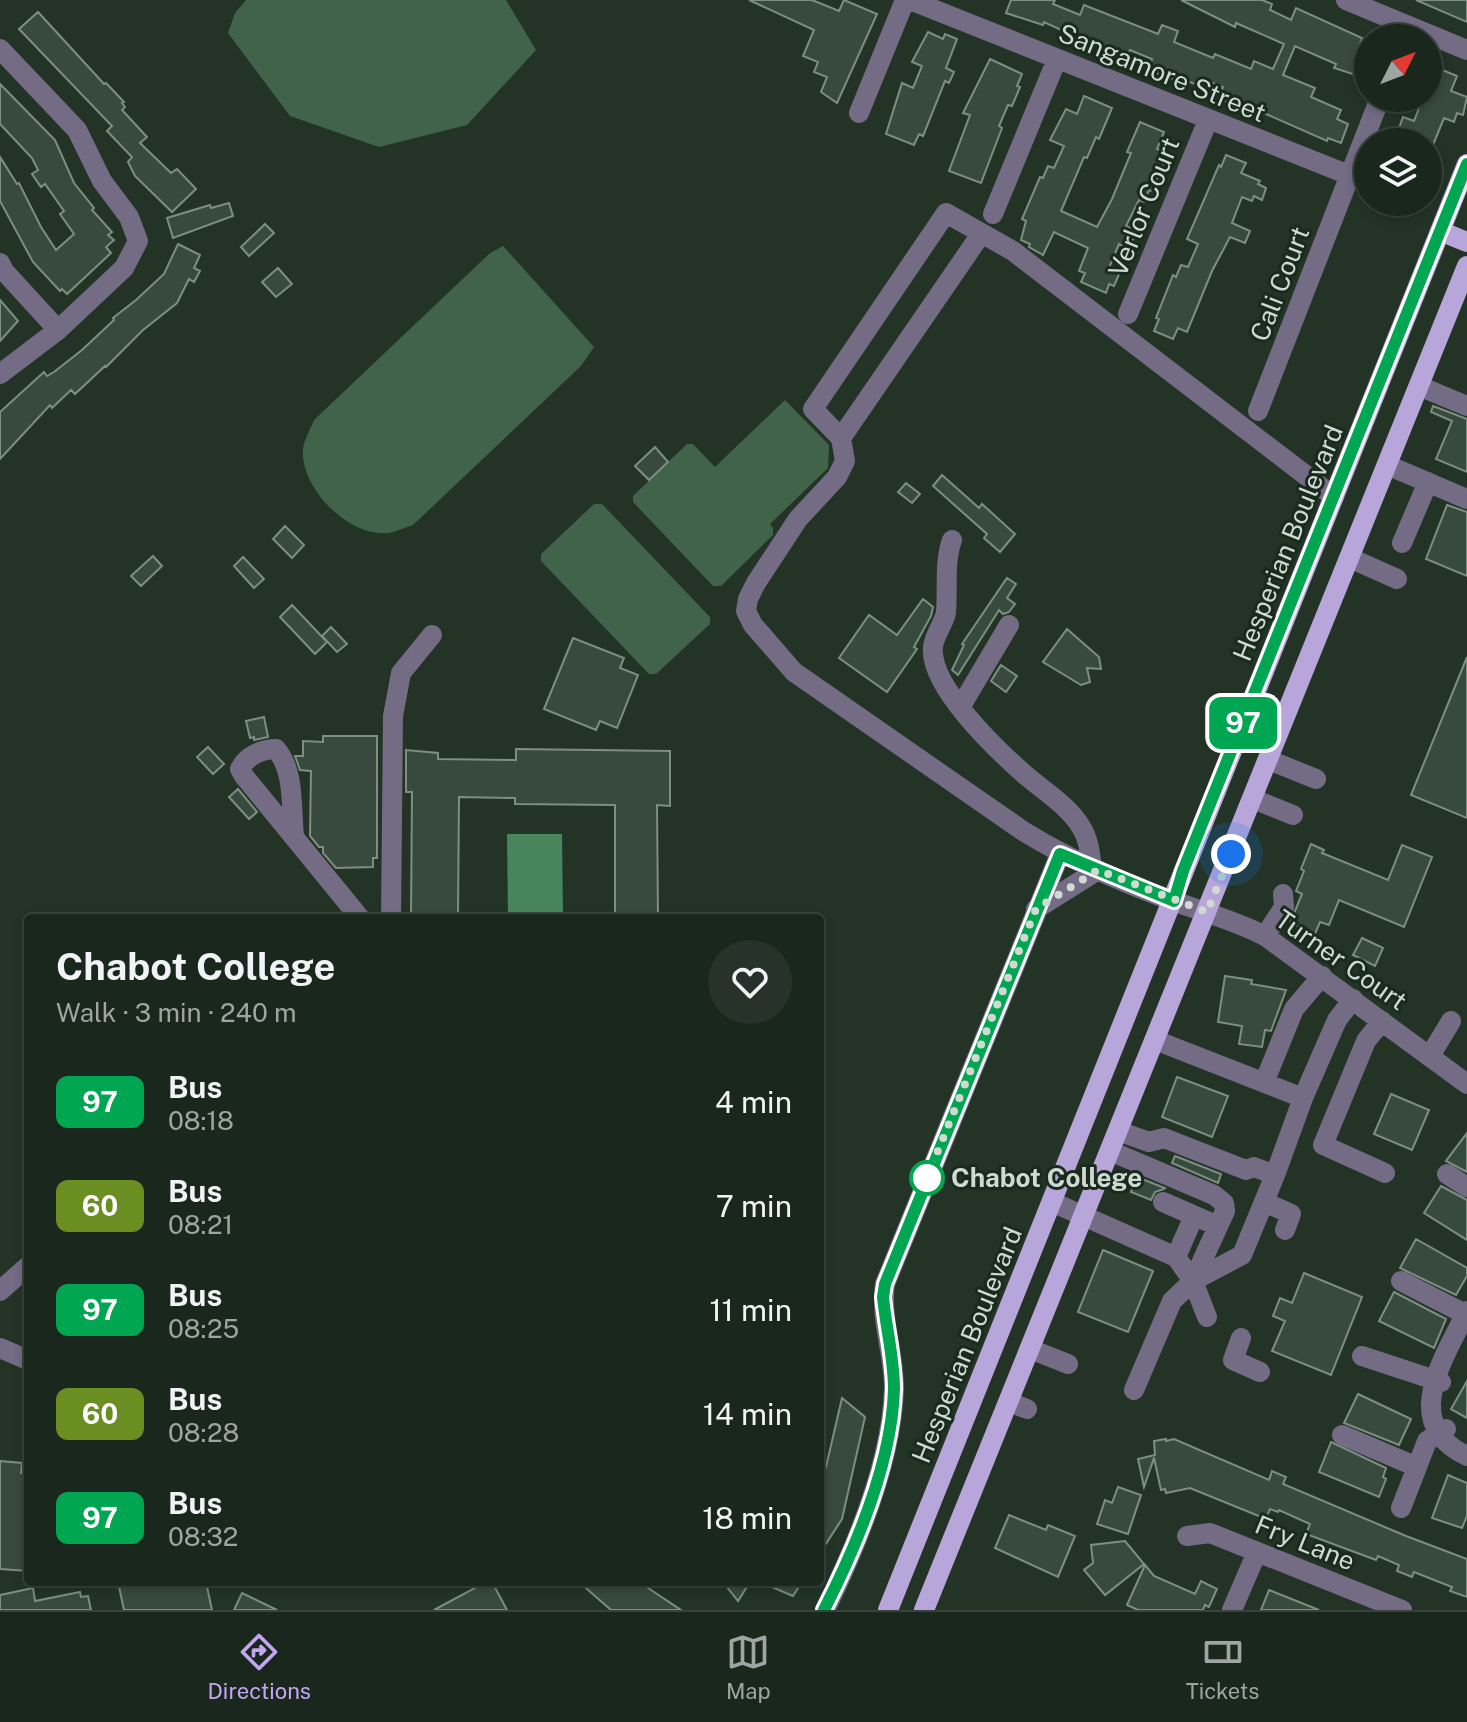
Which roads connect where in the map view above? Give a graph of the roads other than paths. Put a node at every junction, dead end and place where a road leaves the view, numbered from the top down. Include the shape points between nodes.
1 (908, 0) edge
2 (1346, 0) edge
3 (1392, 24) edge
4 (1442, 42) edge
5 (0, 49) edge
6 (1467, 50) edge
7 (1057, 59) junction
8 (1374, 112) edge
9 (859, 113) dead end
10 (1208, 120) junction
11 (1467, 164) edge
12 (1349, 175) junction
13 (993, 214) dead end
14 (1440, 231) junction
15 (981, 234) junction
16 (1467, 242) edge
17 (0, 263) edge
18 (1467, 266) edge
19 (1128, 314) dead end
20 (58, 330) junction
21 (0, 374) edge
22 (1419, 386) junction
23 (1467, 406) edge
24 (1258, 411) dead end
25 (841, 438) junction
26 (1387, 465) junction
27 (1428, 482) junction
28 (1334, 497) junction
29 (1467, 499) edge
30 (952, 540) dead end
31 (1402, 543) dead end
32 (1350, 558) junction
33 (1397, 579) dead end
34 (1009, 625) dead end
35 (432, 635) dead end
36 (961, 706) junction
37 (1269, 760) junction
38 (1316, 779) dead end
39 (1253, 799) junction
40 (1293, 815) dead end
41 (294, 836) dead end
42 (1060, 854) junction
43 (1095, 869) junction
44 (1283, 894) dead end
45 (1174, 901) junction
46 (1036, 909) junction
47 (1207, 912) junction
48 (357, 914) edge
49 (391, 914) edge
50 (1265, 936) junction
51 (1322, 976) junction
52 (1353, 999) junction
53 (1382, 1021) junction
54 (1451, 1021) dead end
55 (1155, 1040) junction
56 (1430, 1056) junction
57 (1264, 1083) junction
58 (1467, 1084) edge
59 (1303, 1098) junction
60 (1118, 1131) junction
61 (1110, 1151) junction
62 (1385, 1173) dead end
63 (1447, 1174) dead end
64 (1275, 1175) junction
65 (1467, 1187) edge
66 (1052, 1202) junction
67 (1163, 1202) dead end
68 (1264, 1202) junction
69 (1084, 1217) junction
70 (1285, 1230) dead end
71 (1176, 1257) junction
72 (24, 1270) edge
73 (1193, 1281) junction
74 (1401, 1281) dead end
75 (0, 1291) edge
76 (1207, 1317) dead end
77 (1467, 1317) edge
78 (1241, 1338) dead end
79 (0, 1348) edge
80 (1030, 1349) junction
81 (1362, 1356) dead end
82 (24, 1358) edge
83 (1068, 1364) dead end
84 (1260, 1372) dead end
85 (1438, 1381) junction
86 (1134, 1390) dead end
87 (1442, 1431) junction
88 (1342, 1435) dead end
89 (1467, 1446) edge
90 (1467, 1456) edge
91 (1417, 1467) junction
92 (1401, 1508) dead end
93 (1187, 1536) dead end
94 (1257, 1552) junction
95 (825, 1610) edge
96 (888, 1610) edge
97 (924, 1610) edge
98 (1232, 1610) edge
99 (1402, 1610) edge

1 - 7 street, Sangamore Street
1 - 9 street
2 - 3 street
4 - 6 street
5 - 20 street via 77,130 138,241 124,268
7 - 10 street, Sangamore Street
7 - 13 street
8 - 12 street, Cali Court
10 - 12 street, Sangamore Street
10 - 19 street, Verlor Court
11 - 14 main road, Hesperian Boulevard
12 - 24 street, Cali Court
14 - 16 main road
14 - 28 main road, Hesperian Boulevard
15 - 25 street
15 - 25 street via 946,213 872,320 813,409
15 - 28 street via 1013,251
17 - 20 street
18 - 22 main road via 1437,362
20 - 21 street
22 - 23 street
22 - 26 main road
25 - 42 street, Turner Court via 845,461 837,477 798,519 748,599 746,611 753,625 794,672 914,764
26 - 27 street
26 - 32 main road
27 - 29 street
27 - 31 street
28 - 45 main road, Hesperian Boulevard
30 - 36 street via 945,617 933,646 935,665
32 - 33 street
32 - 37 main road
34 - 36 street
35 - 49 street via 401,673 393,716
36 - 43 street via 1021,772 1073,816
37 - 38 street
37 - 39 main road
39 - 40 street
39 - 47 main road
41 - 48 street
42 - 43 street, Turner Court
42 - 46 street
43 - 45 street, Turner Court
43 - 46 street
44 - 50 street via 1284,907
45 - 47 street, Turner Court
45 - 66 main road, Hesperian Boulevard
46 - 95 street via 885,1284 894,1378 889,1431 860,1529
47 - 50 street, Turner Court
47 - 55 main road
50 - 51 street, Turner Court
51 - 52 street, Turner Court
51 - 57 street via 1294,1009
52 - 53 street, Turner Court
52 - 59 street via 1337,1020
53 - 56 street, Turner Court
53 - 62 street via 1366,1041 1323,1145
54 - 56 street
55 - 57 street
55 - 60 main road
56 - 58 street, Turner Court
57 - 59 street
59 - 64 street
60 - 61 main road
60 - 64 street via 1149,1142 1164,1138 1246,1170 1254,1167
61 - 69 main road
61 - 73 street via 1224,1203
63 - 65 street
64 - 68 street
66 - 69 street
66 - 96 main road, Hesperian Boulevard
67 - 71 street via 1202,1220
68 - 70 street via 1291,1214
68 - 73 street via 1242,1255
69 - 71 street
69 - 80 main road
71 - 73 street
72 - 75 street
73 - 76 street
73 - 86 street via 1172,1301
74 - 77 street
77 - 85 street
78 - 84 street via 1233,1360
79 - 82 street
80 - 83 street
80 - 97 main road via 1018,1405
81 - 85 street
85 - 87 street
87 - 89 street
87 - 90 street via 1449,1445
87 - 91 street via 1427,1441
88 - 91 street
91 - 92 street
93 - 94 street, Fry Lane via 1210,1533
94 - 98 street
94 - 99 street, Fry Lane

